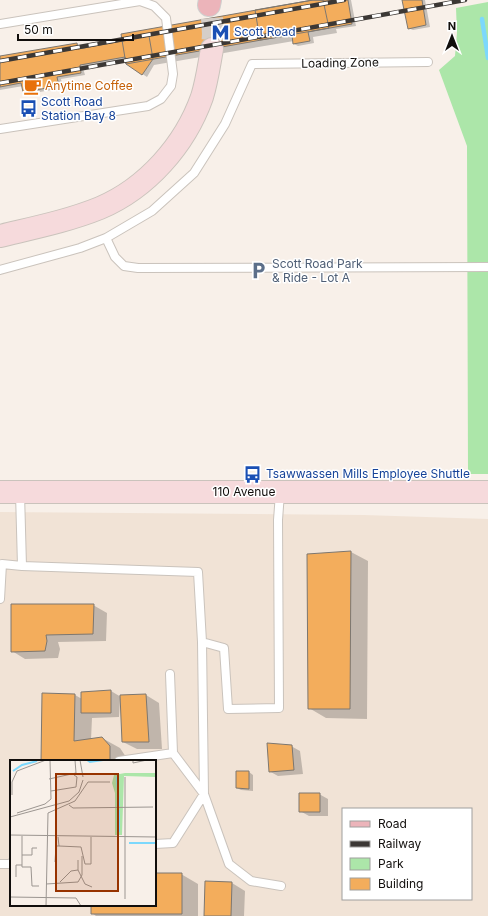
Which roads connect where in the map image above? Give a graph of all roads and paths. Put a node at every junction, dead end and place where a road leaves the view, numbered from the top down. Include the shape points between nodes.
1 (141, 1) edge
2 (0, 24) edge
3 (212, 49) tunnel mouth
4 (428, 62) dead end
5 (0, 129) edge
6 (0, 236) edge
7 (106, 238) junction
8 (488, 268) edge
9 (0, 270) edge
10 (10, 492) edge
11 (280, 492) junction
12 (488, 492) edge
13 (22, 566) junction
14 (0, 599) edge
15 (202, 642) junction
16 (170, 674) dead end
17 (173, 753) junction
18 (126, 760) edge
19 (204, 794) junction
20 (156, 844) edge
21 (0, 864) edge
22 (10, 864) edge
23 (281, 886) dead end

1 - 2 lane
1 - 5 lane via 154,6 166,18 173,74 171,86 161,99 148,106
3 - 6 main road via 204,90 182,138 145,181 101,208
4 - 7 lane, Loading Zone via 252,64 225,124 194,173 152,211
7 - 8 lane via 115,257 124,266 138,268
7 - 9 lane via 80,248
10 - 11 main road, 110 Avenue
10 - 13 lane
11 - 12 main road, 110 Avenue
11 - 15 lane via 278,708 228,709 224,648
13 - 14 lane via 2,564
13 - 15 lane via 198,572
15 - 19 lane
16 - 17 lane
17 - 18 lane
17 - 19 lane
19 - 20 lane via 173,843
19 - 23 lane via 229,864 251,880
21 - 22 lane

